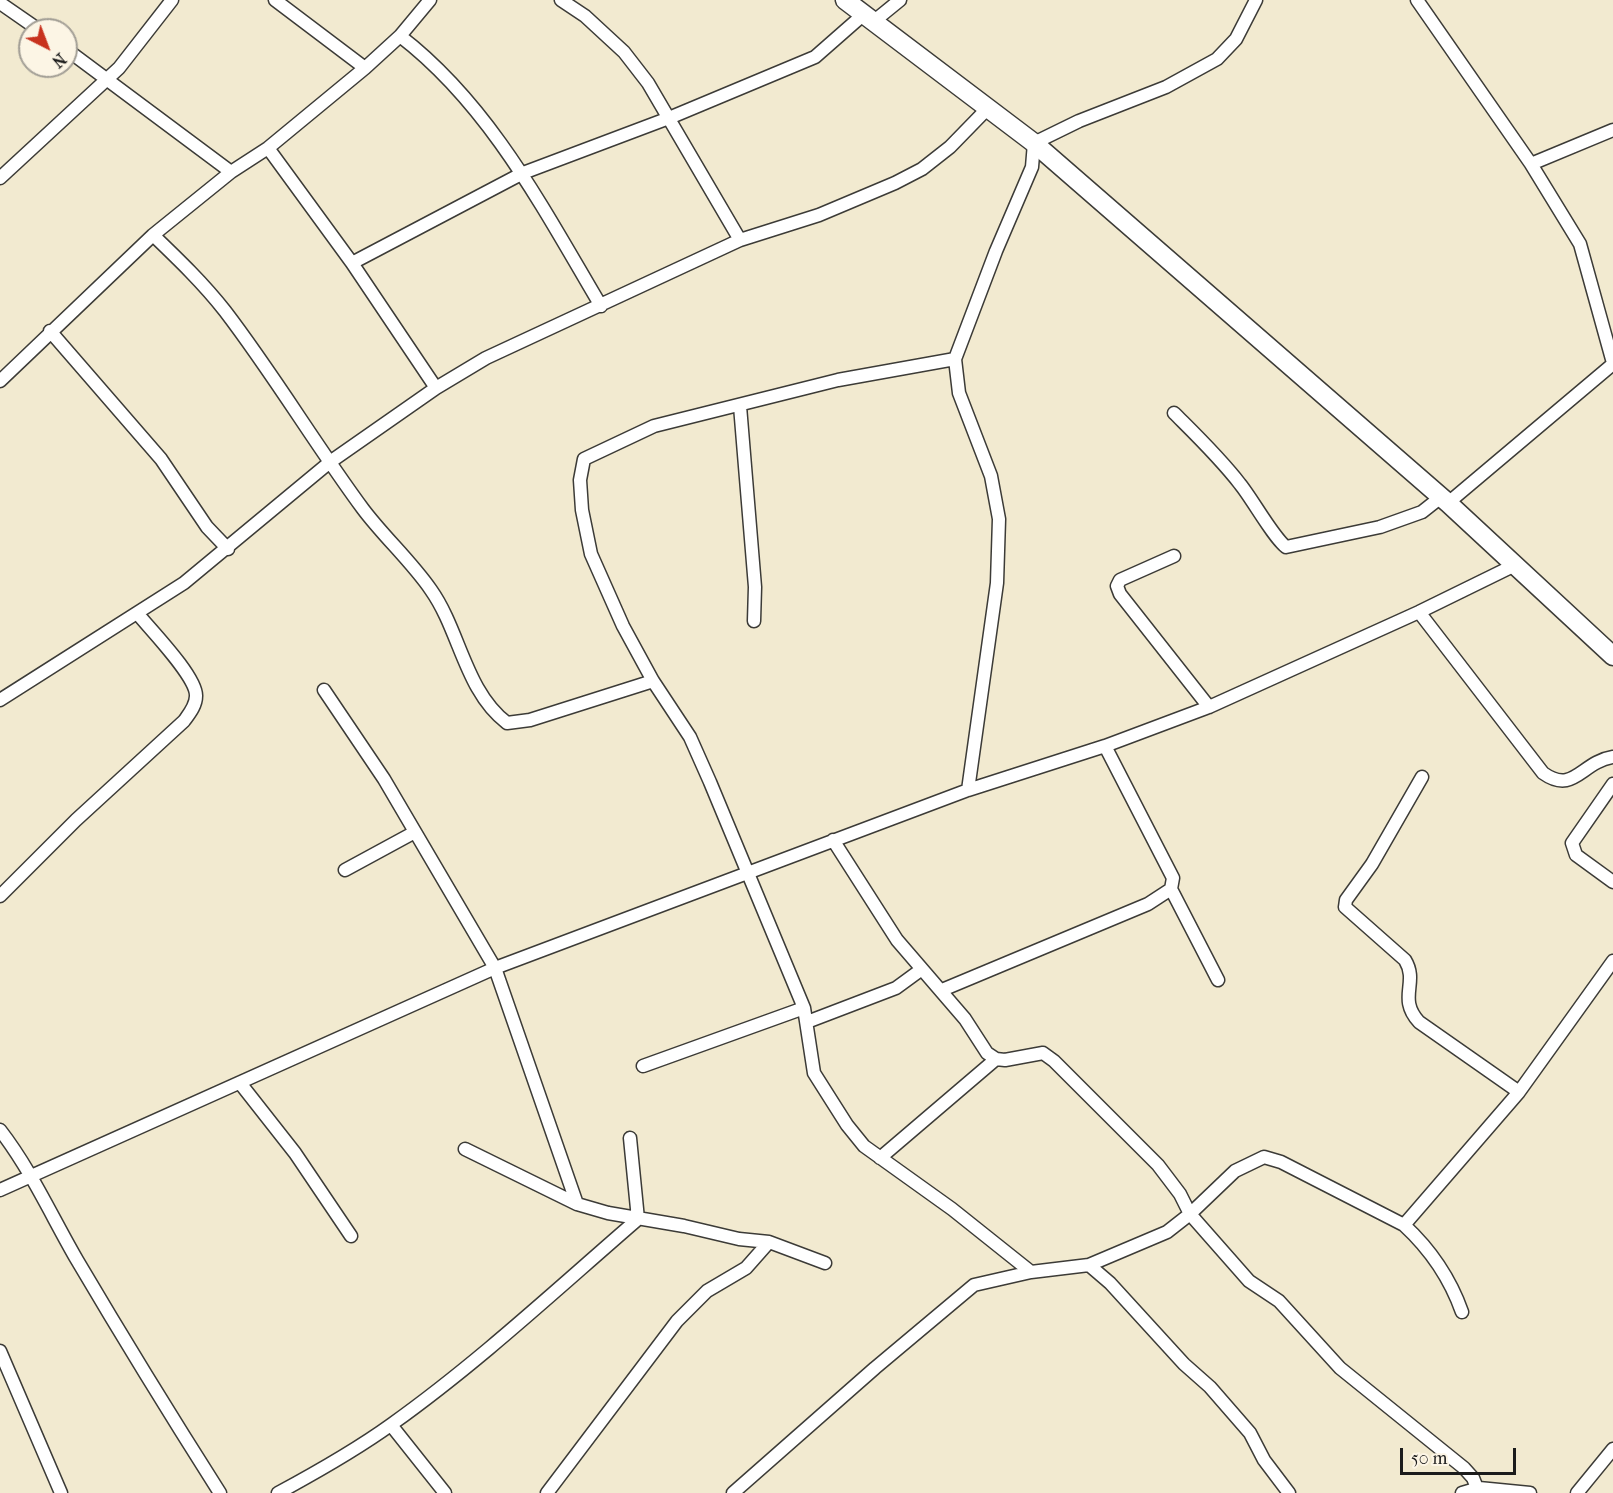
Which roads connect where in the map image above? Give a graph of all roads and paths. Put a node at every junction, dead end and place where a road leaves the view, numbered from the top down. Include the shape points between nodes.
1 (172, 0) edge
2 (274, 0) edge
3 (430, 0) edge
4 (561, 0) edge
5 (845, 0) edge
6 (900, 0) edge
7 (1256, 0) edge
8 (1417, 0) edge
9 (0, 3) edge
10 (22, 18) edge
11 (868, 18) junction
12 (400, 36) junction
13 (78, 58) edge
14 (365, 68) junction
15 (108, 79) junction
16 (987, 109) junction
17 (669, 118) junction
18 (1613, 130) edge
19 (1034, 143) junction
20 (268, 148) junction
21 (1531, 164) junction
22 (231, 172) junction
23 (523, 173) junction
24 (0, 178) edge
25 (153, 235) junction
26 (740, 240) junction
27 (352, 263) junction
28 (601, 306) junction
29 (50, 331) junction
30 (955, 359) junction
31 (1613, 363) edge
32 (0, 381) edge
33 (436, 388) junction
34 (740, 406) junction
35 (1174, 413) dead end
36 (330, 462) junction
37 (1445, 500) junction
38 (228, 549) junction
39 (1174, 556) dead end
40 (1517, 564) junction
41 (1419, 612) junction
42 (137, 613) junction
43 (754, 621) dead end
44 (1613, 656) edge
45 (653, 681) junction
46 (324, 690) dead end
47 (0, 700) edge
48 (1209, 707) junction
49 (1104, 746) junction
50 (1613, 757) edge
51 (1422, 777) dead end
52 (1613, 784) edge
53 (968, 790) junction
54 (415, 832) junction
55 (833, 840) junction
56 (345, 870) dead end
57 (748, 872) junction
58 (1613, 882) edge
59 (1172, 889) junction
60 (0, 896) edge
61 (1613, 961) edge
62 (495, 968) junction
63 (922, 969) junction
64 (1218, 980) dead end
65 (942, 990) junction
66 (804, 1008) junction
67 (807, 1022) junction
68 (996, 1059) junction
69 (643, 1066) dead end
70 (240, 1083) junction
71 (1519, 1092) junction
72 (0, 1130) edge
73 (630, 1138) dead end
74 (465, 1149) dead end
75 (880, 1158) junction
76 (31, 1176) junction
77 (0, 1190) edge
78 (577, 1204) junction
79 (1190, 1214) junction
80 (638, 1218) junction
81 (1404, 1225) junction
82 (351, 1236) dead end
83 (769, 1242) junction
84 (825, 1263) dead end
85 (1089, 1265) junction
86 (1031, 1272) junction
87 (1462, 1312) dead end
88 (0, 1351) edge
89 (391, 1425) junction
90 (1613, 1449) edge
91 (1479, 1490) edge
92 (61, 1493) edge
93 (220, 1493) edge
94 (278, 1493) edge
95 (445, 1493) edge
96 (547, 1493) edge
97 (733, 1493) edge
98 (1289, 1493) edge
99 (1462, 1493) edge
100 (1530, 1493) edge
101 (1577, 1493) edge

1 - 15 street
2 - 14 street
3 - 12 street
4 - 17 street via 624,52
5 - 11 street
6 - 11 street
7 - 19 street via 1236,39 1217,59 1166,87 1078,121
8 - 21 street
9 - 10 street
11 - 16 street
11 - 17 street via 815,57
12 - 14 street
12 - 23 street via 444,76
13 - 15 street
14 - 20 street
15 - 22 street
15 - 24 street
16 - 19 street
16 - 26 street via 922,169 819,215
17 - 23 street
17 - 26 street
18 - 21 street
19 - 30 street via 1032,167
19 - 37 street
20 - 22 street
20 - 27 street
21 - 31 street via 1580,244
22 - 25 street
23 - 27 street
23 - 28 street
25 - 29 street
25 - 36 street via 195,275 224,310
26 - 28 street
27 - 33 street
28 - 33 street via 486,358
29 - 32 street
29 - 38 street via 161,459 207,527
30 - 34 street via 838,380
30 - 53 street via 959,393 991,477 999,519 997,583
31 - 37 street
33 - 36 street
34 - 43 street via 755,586
34 - 45 street via 654,426 595,452 584,459 581,468 582,510 591,554
35 - 37 street via 1240,484 1286,547 1380,527
36 - 38 street
36 - 45 street via 365,511 430,588 486,702 507,723 530,720
37 - 40 street
38 - 42 street
39 - 48 street via 1120,580 1118,586 1120,594
40 - 41 street
40 - 44 street
41 - 48 street
41 - 50 street via 1543,773 1563,782 1600,759
42 - 47 street
42 - 60 street via 191,680 196,695 193,709
45 - 57 street via 690,737
46 - 54 street
48 - 49 street
49 - 53 street
49 - 59 street via 1173,878
51 - 71 street via 1345,907 1409,967 1407,1002 1414,1017
52 - 58 street via 1572,843 1576,855
53 - 55 street
54 - 56 street
54 - 62 street
55 - 57 street
55 - 63 street via 869,900
57 - 62 street
57 - 66 street
59 - 64 street
59 - 65 street via 1148,904
61 - 71 street
62 - 70 street
62 - 78 street
63 - 65 street
63 - 67 street via 896,988
65 - 68 street via 987,1053
66 - 67 street
66 - 69 street
67 - 75 street via 814,1073 847,1125
68 - 75 street
68 - 79 street via 1043,1053 1054,1060 1158,1165
70 - 76 street
70 - 82 street
71 - 81 street
72 - 76 street
73 - 80 street
74 - 78 street
75 - 86 street
76 - 77 street
76 - 93 street via 123,1338
78 - 80 street
79 - 81 street via 1234,1171 1264,1157
79 - 85 street via 1167,1232
79 - 91 street via 1249,1281 1279,1301 1340,1368 1464,1468
80 - 83 street
80 - 89 street via 514,1327
81 - 87 street via 1425,1246 1451,1283
83 - 84 street
83 - 96 street via 750,1264 707,1291 677,1321
85 - 86 street
85 - 98 street via 1210,1387 1250,1433
86 - 97 street via 974,1285
88 - 92 street
89 - 94 street
89 - 95 street
90 - 101 street
91 - 99 street
91 - 100 street

